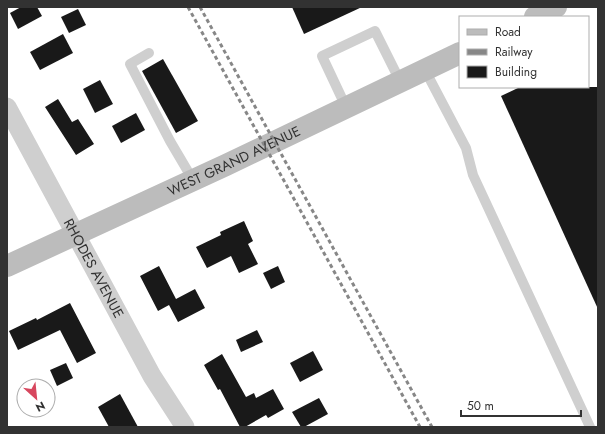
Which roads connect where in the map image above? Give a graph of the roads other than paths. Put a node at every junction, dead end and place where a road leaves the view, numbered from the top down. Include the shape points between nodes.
1 (556, 7) edge
2 (537, 16) edge
3 (149, 53) dead end
4 (459, 53) edge
5 (425, 70) junction
6 (400, 81) junction
7 (7, 107) edge
8 (346, 107) junction
9 (193, 180) junction
10 (76, 234) junction
11 (7, 266) edge
12 (185, 427) edge
13 (590, 427) edge

1 - 2 main road
3 - 9 lane via 130,64
4 - 5 main road, WEST GRAND AVENUE
5 - 6 main road, WEST GRAND AVENUE
5 - 13 lane via 466,148 473,176
6 - 8 main road, WEST GRAND AVENUE
6 - 8 lane via 375,31 349,43 322,56
7 - 10 street, RHODES AVENUE
8 - 9 main road, WEST GRAND AVENUE
9 - 10 main road, WEST GRAND AVENUE
10 - 11 main road, WEST GRAND AVENUE
10 - 12 street, RHODES AVENUE via 152,376

